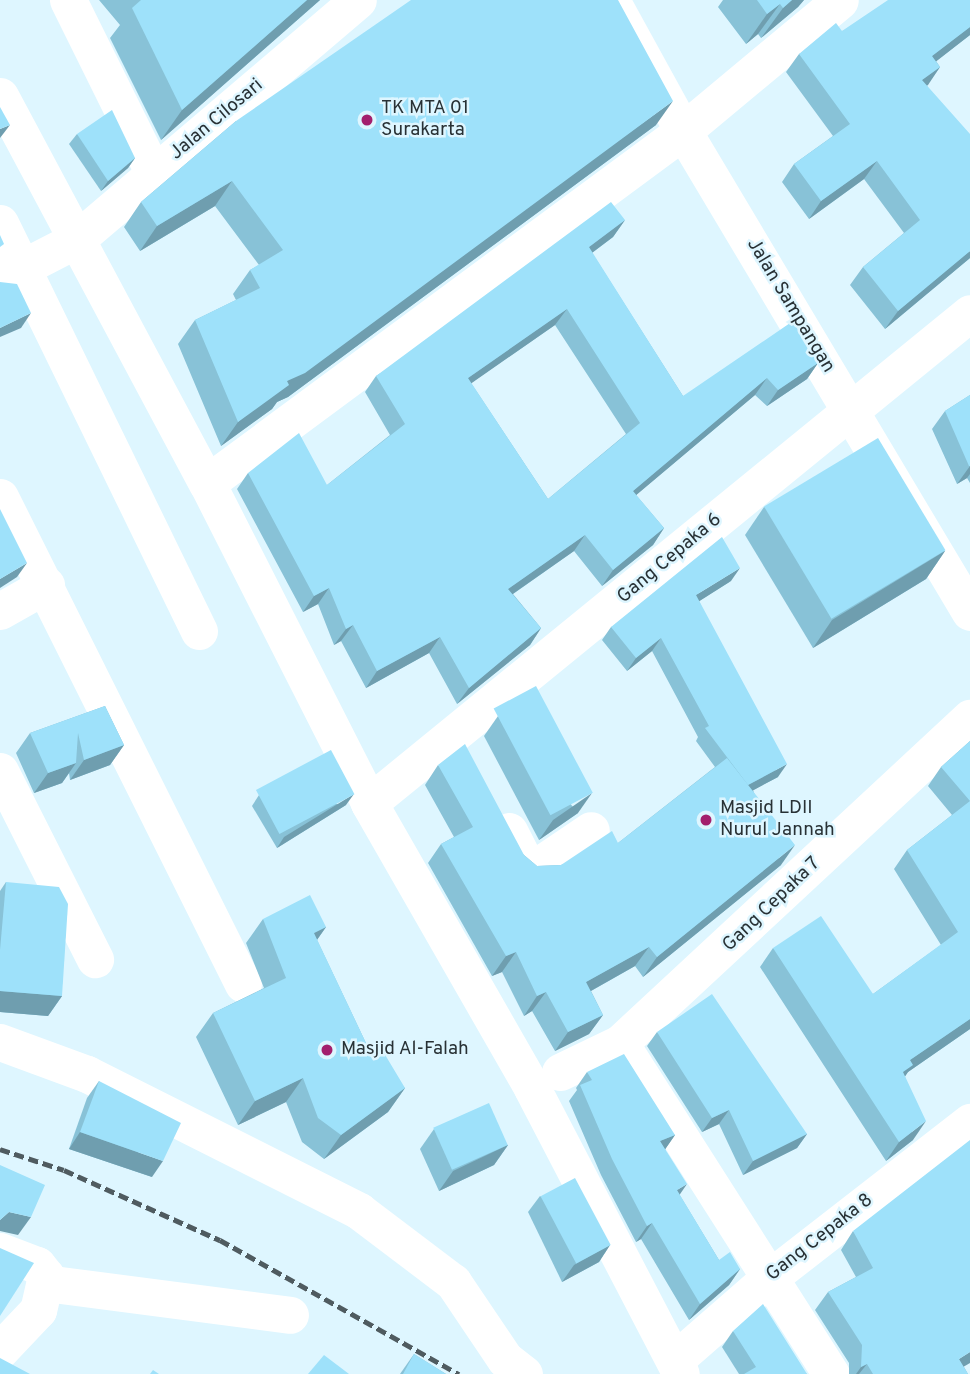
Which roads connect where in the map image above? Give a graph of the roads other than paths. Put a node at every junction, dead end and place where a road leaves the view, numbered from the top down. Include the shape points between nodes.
1 (68, 0) edge
2 (358, 0) edge
3 (611, 0) edge
4 (840, 0) edge
5 (0, 96) edge
6 (683, 131) junction
7 (154, 174) junction
8 (0, 223) edge
9 (76, 240) junction
10 (12, 272) edge
11 (970, 313) edge
12 (853, 409) junction
13 (207, 483) junction
14 (0, 497) edge
15 (46, 585) junction
16 (0, 611) edge
17 (970, 612) edge
18 (199, 631) dead end
19 (970, 718) edge
20 (0, 771) edge
21 (495, 802) edge
22 (369, 803) junction
23 (591, 830) dead end
24 (94, 960) dead end
25 (243, 984) dead end
26 (0, 1042) edge
27 (620, 1043) junction
28 (561, 1072) dead end
29 (970, 1122) edge
30 (0, 1251) edge
31 (768, 1279) junction
32 (45, 1283) junction
33 (290, 1315) dead end
34 (0, 1350) edge
35 (678, 1367) edge
36 (524, 1374) edge
37 (831, 1374) edge

1 - 7 street
2 - 7 street, Jalan Cilosari
3 - 6 street, Jalan Sampangan
4 - 6 street
5 - 9 street
6 - 12 street, Jalan Sampangan
6 - 13 street
7 - 9 street, Jalan Cilosari
8 - 10 street
9 - 10 street, Jalan Cilosari
9 - 13 street
10 - 18 street
11 - 12 street, Gang Cepaka 6
12 - 17 street, Jalan Sampangan
12 - 22 street, Gang Cepaka 6 via 465,745
13 - 22 street
14 - 15 street
15 - 16 street
15 - 25 street
19 - 27 street, Gang Cepaka 7
20 - 24 street
21 - 23 street via 524,860 533,867
22 - 35 street via 532,1088
26 - 36 street via 87,1074 359,1211 453,1282 505,1359
27 - 28 street, Gang Cepaka 7
27 - 31 street via 666,1108
29 - 31 street, Gang Cepaka 8
30 - 32 street via 37,1265 46,1276
31 - 35 street, Gang Cepaka 8
31 - 37 street
32 - 33 street
32 - 34 street via 38,1310

